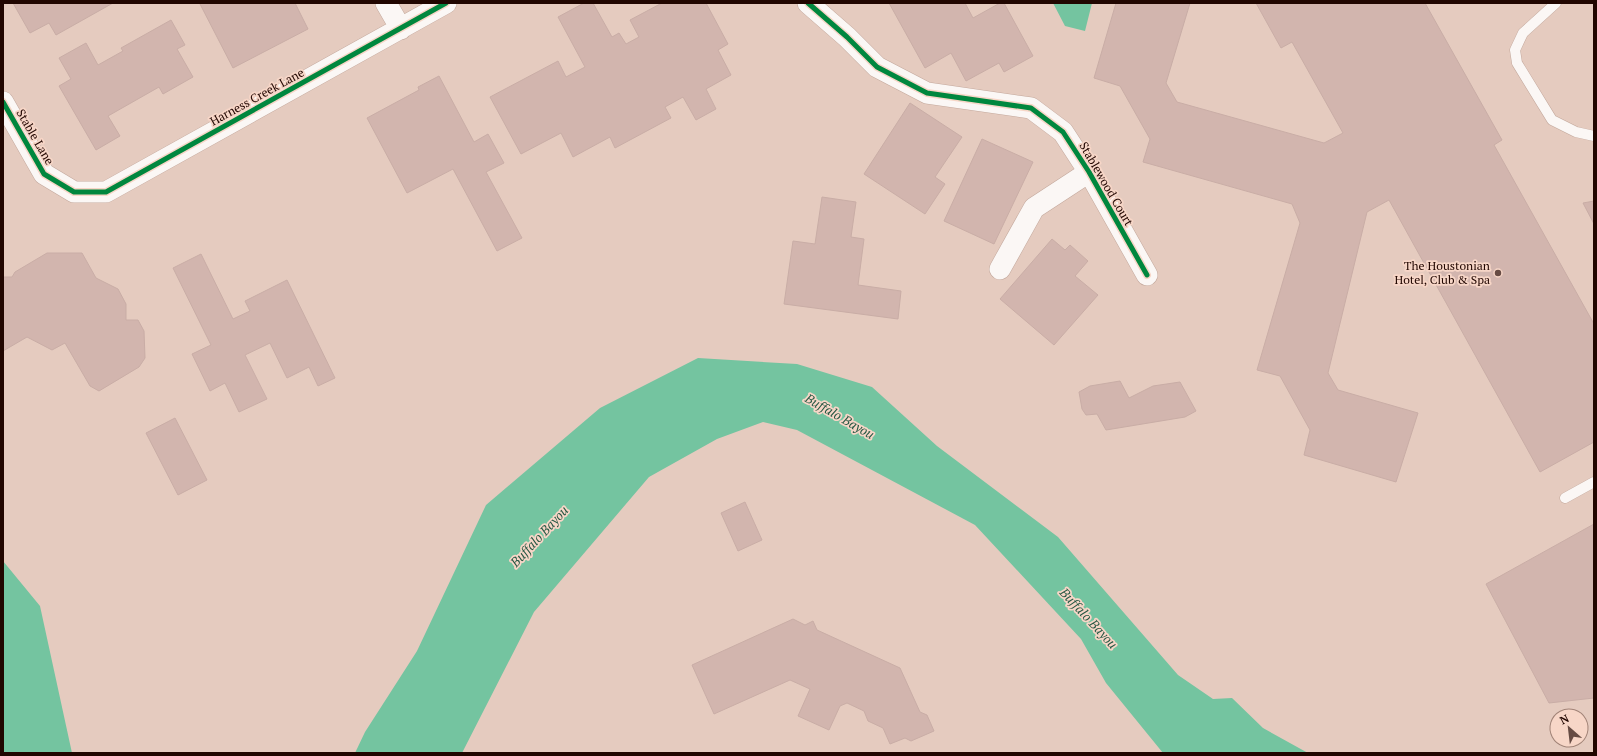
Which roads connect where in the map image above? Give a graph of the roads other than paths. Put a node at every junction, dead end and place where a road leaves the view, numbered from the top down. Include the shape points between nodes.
1 (386, 3) edge
2 (446, 3) edge
3 (808, 3) edge
4 (1556, 3) edge
5 (401, 29) junction
6 (3, 102) edge
7 (1594, 136) edge
8 (1089, 172) junction
9 (74, 192) joint
10 (1000, 269) dead end
11 (1147, 275) dead end
12 (1594, 482) edge
13 (1565, 498) dead end

1 - 5 street
2 - 5 street, Harness Creek Lane
3 - 8 street, Stablewood Court via 877,67 928,93 1031,108 1063,132
4 - 7 lane via 1522,33 1514,50 1517,63 1552,120 1576,132
5 - 9 street, Harness Creek Lane via 106,192
6 - 9 street, Stable Lane via 44,174
8 - 10 street, Stablewood Court via 1034,208
8 - 11 street, Stablewood Court
12 - 13 lane

